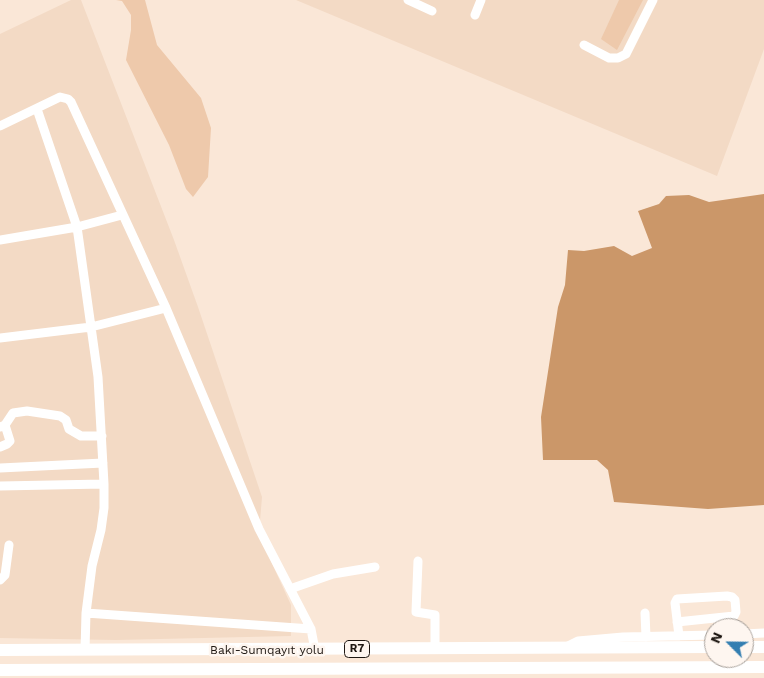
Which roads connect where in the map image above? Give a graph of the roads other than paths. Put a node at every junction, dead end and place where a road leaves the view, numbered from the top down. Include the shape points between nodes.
1 (408, 0) edge
2 (481, 0) edge
3 (653, 0) edge
4 (432, 10) dead end
5 (475, 15) dead end
6 (584, 45) dead end
7 (36, 109) junction
8 (0, 126) edge
9 (122, 215) junction
10 (77, 227) junction
11 (0, 240) edge
12 (166, 308) junction
13 (91, 327) junction
14 (0, 338) edge
15 (3, 426) edge
16 (102, 436) junction
17 (0, 448) edge
18 (103, 463) junction
19 (0, 468) edge
20 (104, 484) junction
21 (0, 486) edge
22 (9, 545) dead end
23 (418, 560) dead end
24 (376, 567) dead end
25 (0, 580) edge
26 (290, 589) junction
27 (86, 613) junction
28 (645, 613) dead end
29 (678, 622) junction
30 (311, 628) junction
31 (704, 635) edge
32 (680, 636) junction
33 (646, 637) junction
34 (704, 647) edge
35 (435, 648) junction
36 (564, 648) junction
37 (0, 650) edge
38 (85, 650) junction
39 (315, 650) junction
40 (764, 667) edge
41 (0, 670) edge
42 (77, 670) junction
43 (424, 673) edge
44 (576, 673) edge
45 (103, 674) edge
46 (149, 674) edge
47 (13, 678) edge
48 (64, 678) edge

1 - 4 lane
2 - 5 lane
3 - 6 lane via 626,54 609,58
7 - 8 lane
7 - 9 lane via 60,97 71,102
7 - 10 lane
9 - 10 lane
9 - 12 lane
10 - 11 lane
10 - 13 lane
12 - 13 lane
12 - 26 lane via 260,530
13 - 14 lane
13 - 16 lane
15 - 16 lane via 13,413 27,411 60,416 70,429 81,436
15 - 17 lane via 10,441
16 - 18 lane
18 - 19 lane
18 - 20 lane
20 - 21 lane
20 - 27 lane via 101,530
22 - 25 lane via 5,575
23 - 35 lane via 416,612 435,616
24 - 26 lane via 333,574
26 - 30 lane
27 - 30 lane
27 - 38 lane
28 - 33 lane
29 - 29 lane via 677,599 727,596 735,600 734,616
29 - 32 lane
30 - 39 lane
31 - 32 lane
32 - 33 lane
33 - 36 lane via 578,641
34 - 36 highway, Bakı-Sumqayıt yolu / R7
35 - 36 highway, Bakı-Sumqayıt yolu / R7
35 - 39 highway, Bakı-Sumqayıt yolu / R7
37 - 38 highway, Bakı-Sumqayıt yolu / R7
38 - 39 highway, Bakı-Sumqayıt yolu / R7
40 - 44 highway, Bakı-Sumqayıt yolu / R7
41 - 42 highway, Bakı-Sumqayıt yolu / R7
41 - 47 lane
42 - 45 highway, Bakı-Sumqayıt yolu / R7
42 - 48 lane
43 - 44 highway, Bakı-Sumqayıt yolu / R7
43 - 46 highway, Bakı-Sumqayıt yolu / R7
45 - 46 highway, Bakı-Sumqayıt yolu / R7

